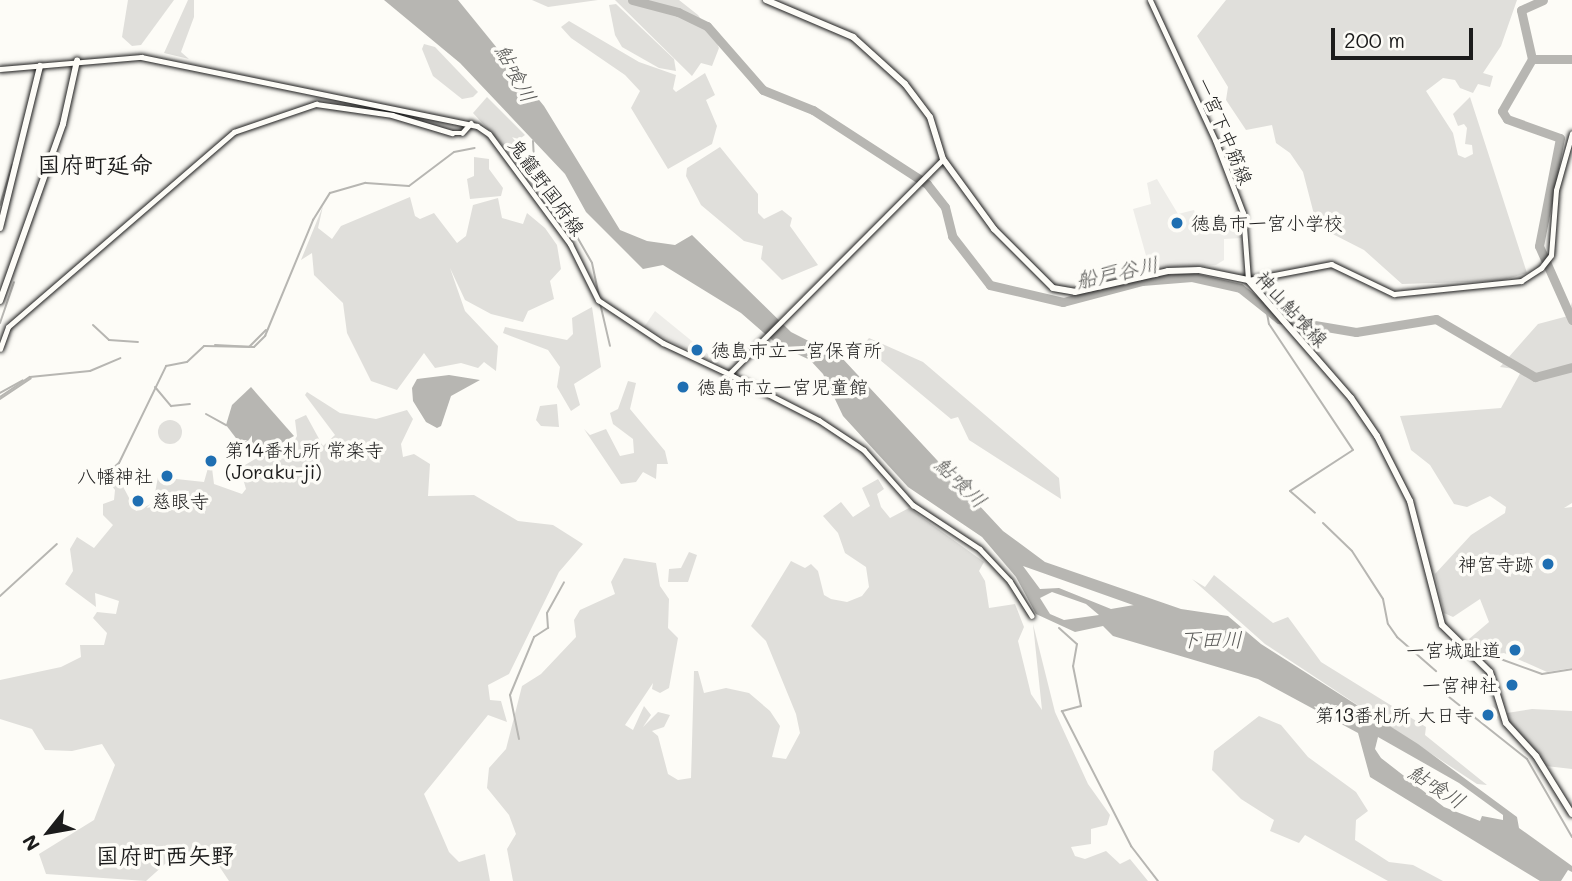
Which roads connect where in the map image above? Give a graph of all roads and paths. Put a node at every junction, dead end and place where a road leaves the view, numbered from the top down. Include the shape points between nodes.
1 (766, 0) edge
2 (1150, 0) edge
3 (77, 61) junction
4 (40, 66) junction
5 (0, 69) edge
6 (471, 123) junction
7 (1572, 133) edge
8 (943, 159) junction
9 (0, 228) edge
10 (1248, 280) junction
11 (0, 301) edge
12 (0, 349) edge
13 (729, 374) junction
14 (1032, 616) dead end
15 (1572, 814) edge

1 - 8 main road, 神山鮎喰線 via 836,27 877,56 924,106
2 - 10 main road, 一宮下中筋線 via 1215,140 1243,213
3 - 4 main road, 鬼籠野国府線
3 - 6 main road, 鬼籠野国府線 via 110,57 171,61
3 - 11 main road via 63,124
4 - 5 main road, 鬼籠野国府線
4 - 9 main road
6 - 12 street via 457,134 392,116 316,104 234,132 8,327
6 - 13 main road, 鬼籠野国府線 via 489,134 570,244 601,302 663,343
7 - 10 main road via 1556,190 1549,260 1514,284 1386,293 1347,268 1331,264
8 - 10 main road, 神山鮎喰線 via 999,236 1058,290 1075,292 1168,271 1199,270
8 - 13 main road
10 - 15 main road, 神山鮎喰線 via 1352,398 1377,436 1410,501 1442,625 1490,672 1506,723 1536,756
13 - 14 street via 819,420 864,450 913,505 979,550 1010,581

